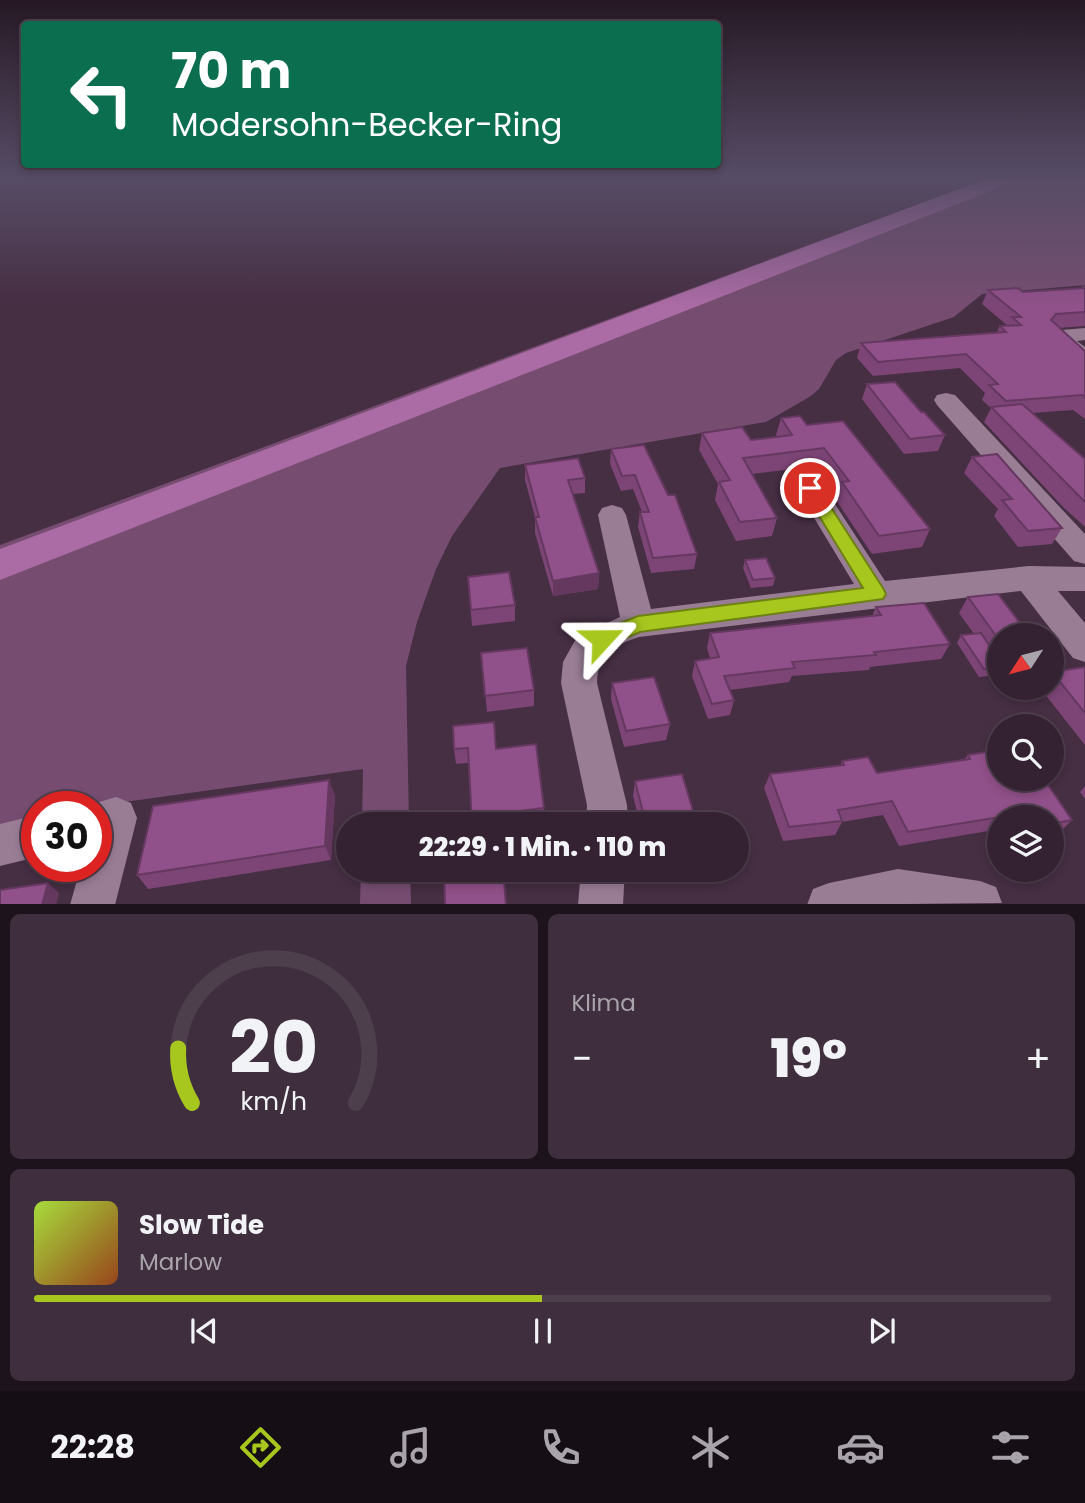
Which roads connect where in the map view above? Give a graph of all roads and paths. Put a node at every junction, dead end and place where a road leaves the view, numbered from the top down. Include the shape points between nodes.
1 (894, 221) edge
2 (1085, 334) edge
3 (1085, 358) edge
4 (947, 400) dead end
5 (810, 488) dead end
6 (612, 515) dead end
7 (1085, 553) edge
8 (0, 565) edge
9 (1029, 578) junction
10 (1085, 579) edge
11 (877, 594) junction
12 (638, 624) junction
13 (1085, 648) edge
14 (607, 812) edge
15 (112, 819) edge
16 (112, 832) edge
17 (21, 840) edge
18 (0, 845) edge
19 (98, 882) edge
20 (602, 882) edge
21 (980, 903) edge
22 (92, 904) edge
23 (600, 904) edge
24 (835, 904) edge

1 - 8 main road
2 - 3 street via 1057,336
4 - 7 street
5 - 11 street
6 - 12 street
9 - 10 street
9 - 11 street
9 - 13 street
11 - 12 street
12 - 14 street via 589,647 580,662 579,683
15 - 16 street via 116,818
17 - 18 street
19 - 22 street
20 - 23 street
21 - 24 street via 898,891

